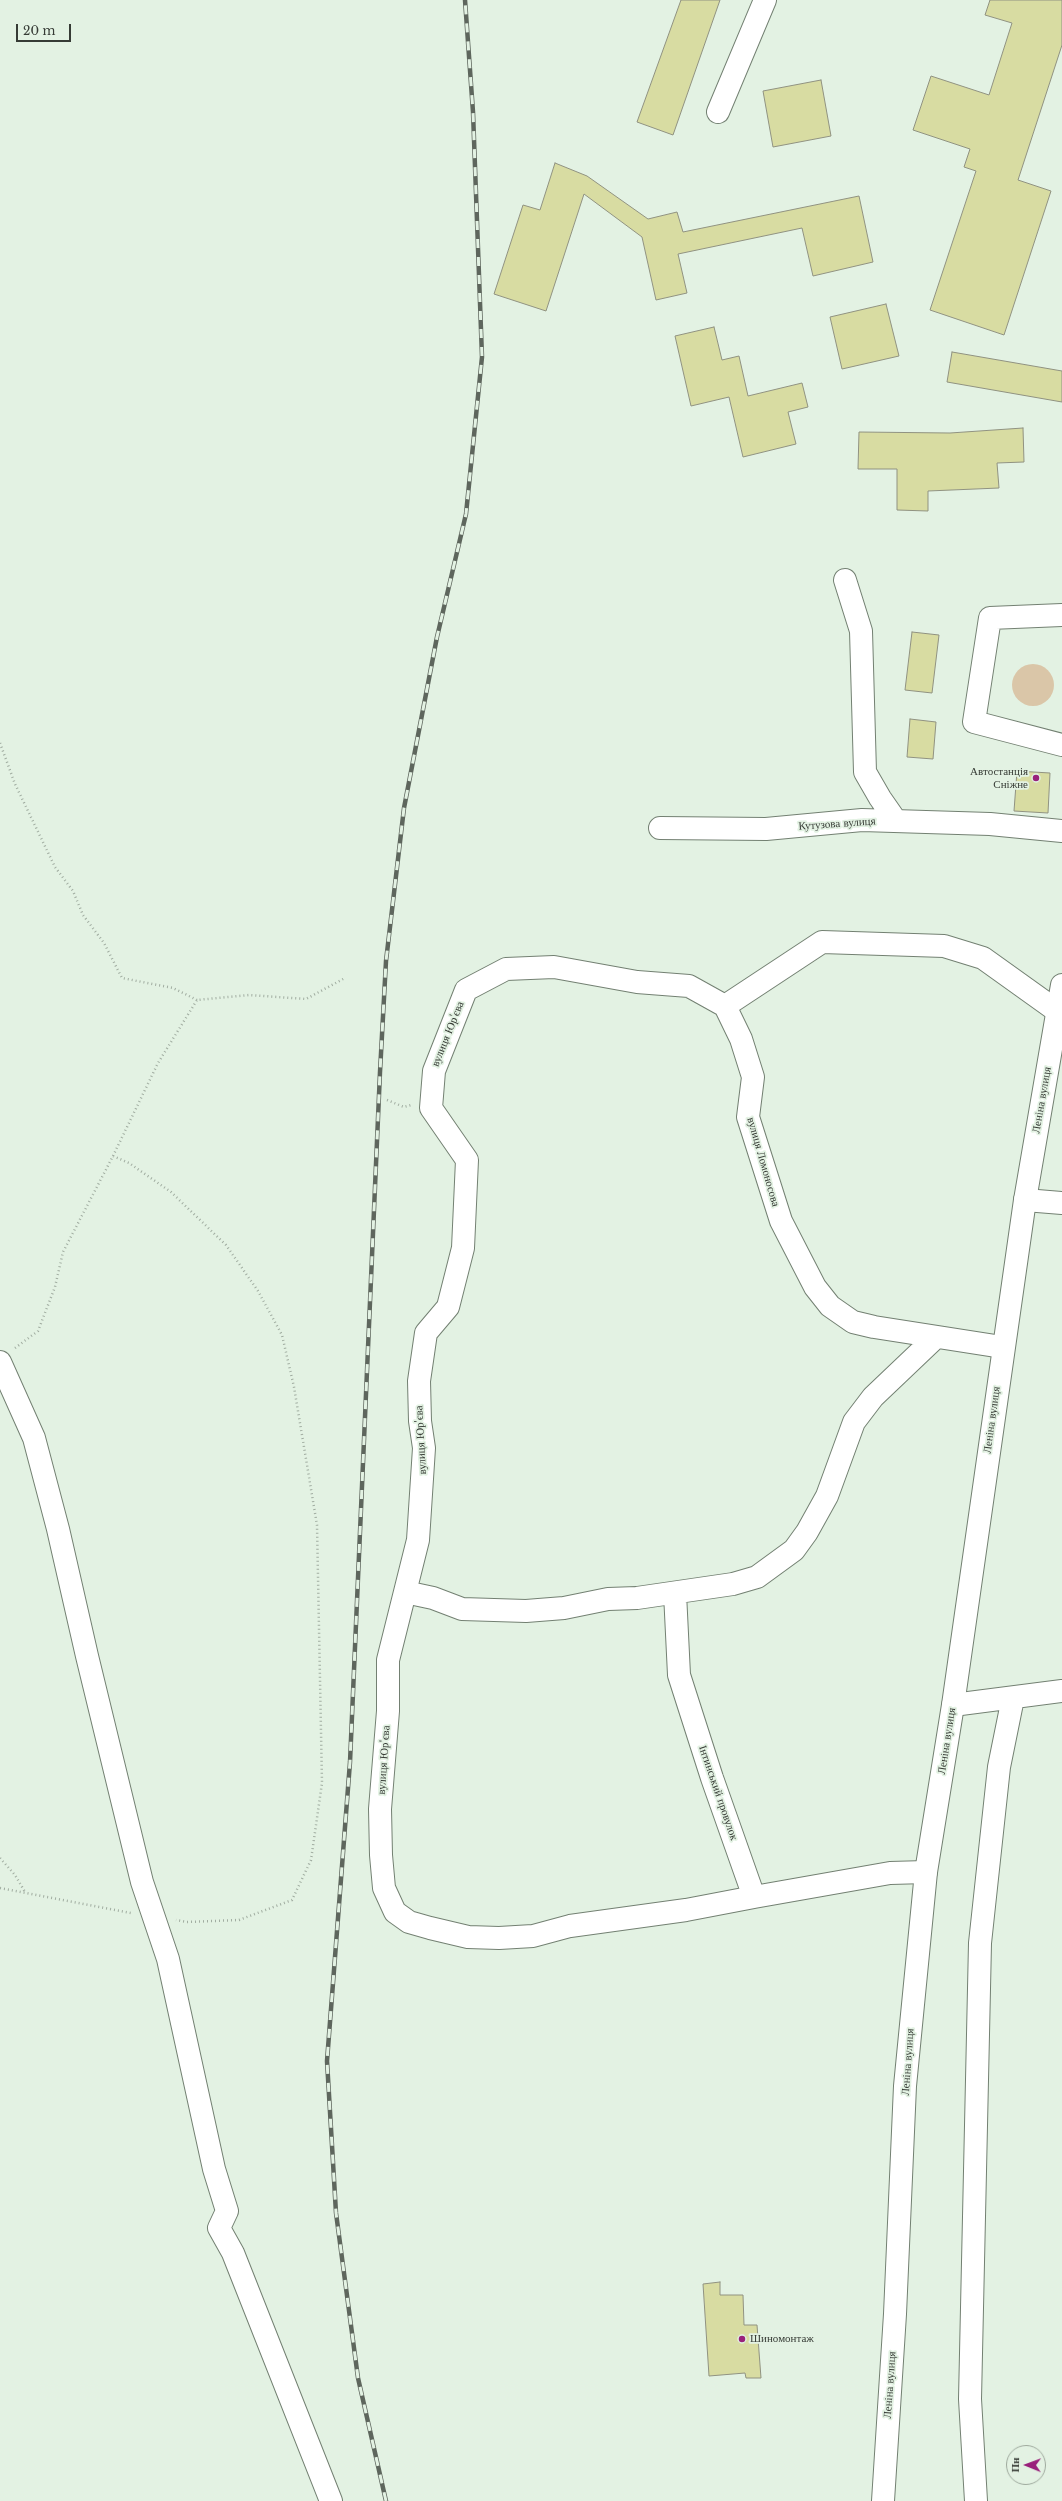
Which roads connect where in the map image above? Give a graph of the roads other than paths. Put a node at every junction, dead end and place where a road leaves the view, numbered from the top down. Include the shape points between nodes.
1 (765, 0) edge
2 (718, 112) dead end
3 (845, 580) dead end
4 (1062, 615) edge
5 (1062, 745) edge
6 (896, 821) junction
7 (660, 828) dead end
8 (1062, 831) edge
9 (1062, 986) edge
10 (724, 1006) junction
11 (1058, 1011) junction
12 (1062, 1053) edge
13 (1045, 1081) junction
14 (1024, 1200) junction
15 (1062, 1203) edge
16 (935, 1338) junction
17 (1002, 1347) junction
18 (6, 1355) edge
19 (405, 1592) junction
20 (674, 1593) junction
21 (1062, 1691) edge
22 (1013, 1698) junction
23 (953, 1705) junction
24 (926, 1872) junction
25 (754, 1897) junction
26 (331, 2501) edge
27 (883, 2501) edge
28 (976, 2501) edge

1 - 2 street
3 - 6 street via 861,631 865,772
4 - 5 street via 990,618 974,722
6 - 7 street, Кутузова вулиця via 862,820 766,829
6 - 8 street, Кутузова вулиця via 990,824
9 - 11 street, Леніна вулиця
10 - 11 street via 822,942 944,946 983,958
10 - 16 street, вулиця Ломоносова via 741,1039 753,1077 748,1117 763,1170 781,1221 815,1287 830,1306 853,1322
10 - 19 street, вулиця Юр'єва via 688,986 637,982 554,967 506,969 466,990 434,1071 431,1100 431,1108 468,1160 467,1204 463,1248 448,1307 426,1333 419,1381 424,1448 423,1481 418,1540
11 - 13 street, Леніна вулиця
12 - 13 street
13 - 14 street, Леніна вулиця
14 - 15 street
14 - 17 street, Леніна вулиця
16 - 17 street, вулиця Ломоносова
16 - 20 street via 873,1397 854,1422 827,1496 794,1550 757,1577 733,1584
17 - 23 street, Леніна вулиця
18 - 26 street via 34,1438 142,1882 168,1959 214,2169 227,2211 219,2228 233,2253
19 - 20 street via 433,1598 462,1609 496,1611 564,1608 608,1599
19 - 25 street, вулиця Юр'єва via 388,1660 388,1711 380,1809 384,1888 394,1912 408,1922 430,1928 468,1937 499,1938 533,1936 570,1926 686,1910
20 - 25 street, Інтинський провулок via 679,1675
21 - 22 street
22 - 23 street
22 - 28 street via 999,1767 980,1942 970,2399
23 - 24 street, Леніна вулиця
24 - 25 street via 890,1873
24 - 27 street, Леніна вулиця via 906,2086

